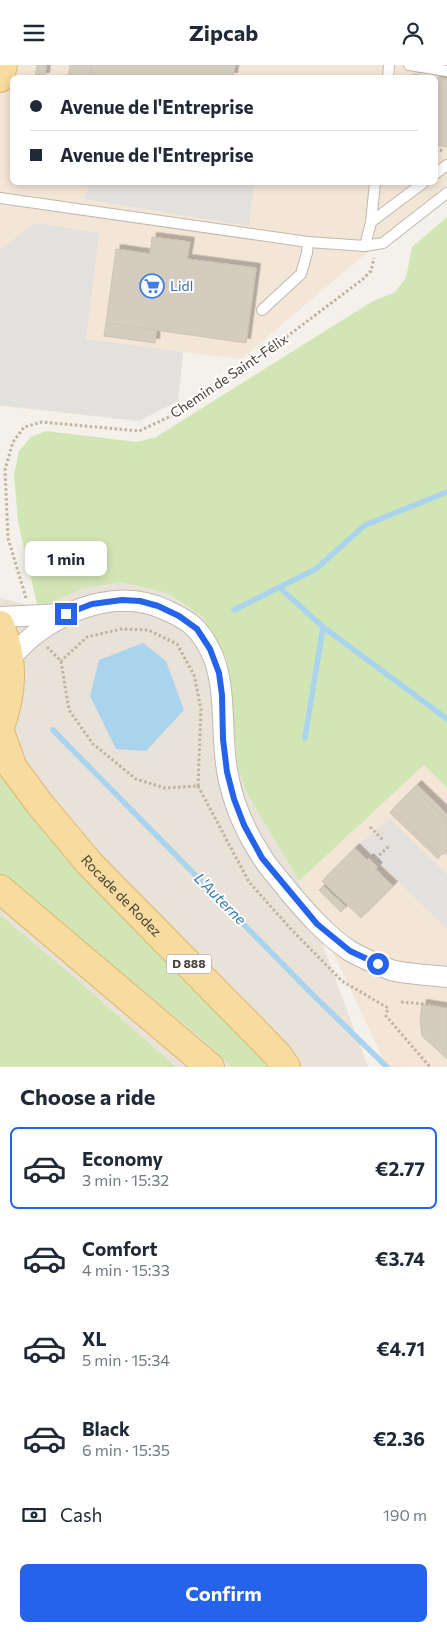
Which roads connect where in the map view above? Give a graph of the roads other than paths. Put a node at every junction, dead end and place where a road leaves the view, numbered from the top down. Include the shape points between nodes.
1 (3, 65) edge
2 (409, 65) edge
3 (447, 71) edge
4 (0, 78) edge
5 (375, 185) edge
6 (420, 185) edge
7 (447, 193) edge
8 (0, 198) edge
9 (371, 222) junction
10 (308, 242) junction
11 (365, 246) junction
12 (262, 309) dead end
13 (0, 617) edge
14 (33, 624) junction
15 (0, 625) edge
16 (10, 658) junction
17 (0, 727) edge
18 (0, 732) edge
19 (0, 889) edge
20 (447, 977) edge
21 (210, 1067) edge
22 (286, 1067) edge

1 - 4 main road
2 - 3 lane
5 - 9 lane
6 - 9 lane
7 - 11 lane via 383,243
8 - 10 lane
9 - 11 lane
10 - 11 lane
10 - 12 lane via 301,274
13 - 14 street
14 - 16 street
14 - 20 street via 92,604 122,600 158,606 197,629 210,649 219,673 223,739 234,799 262,858 317,924 350,951 392,970
15 - 16 main road
16 - 17 main road via 11,682
18 - 22 main road, Rocade de Rodez / D 888 via 13,768 89,863 277,1054
19 - 21 main road

